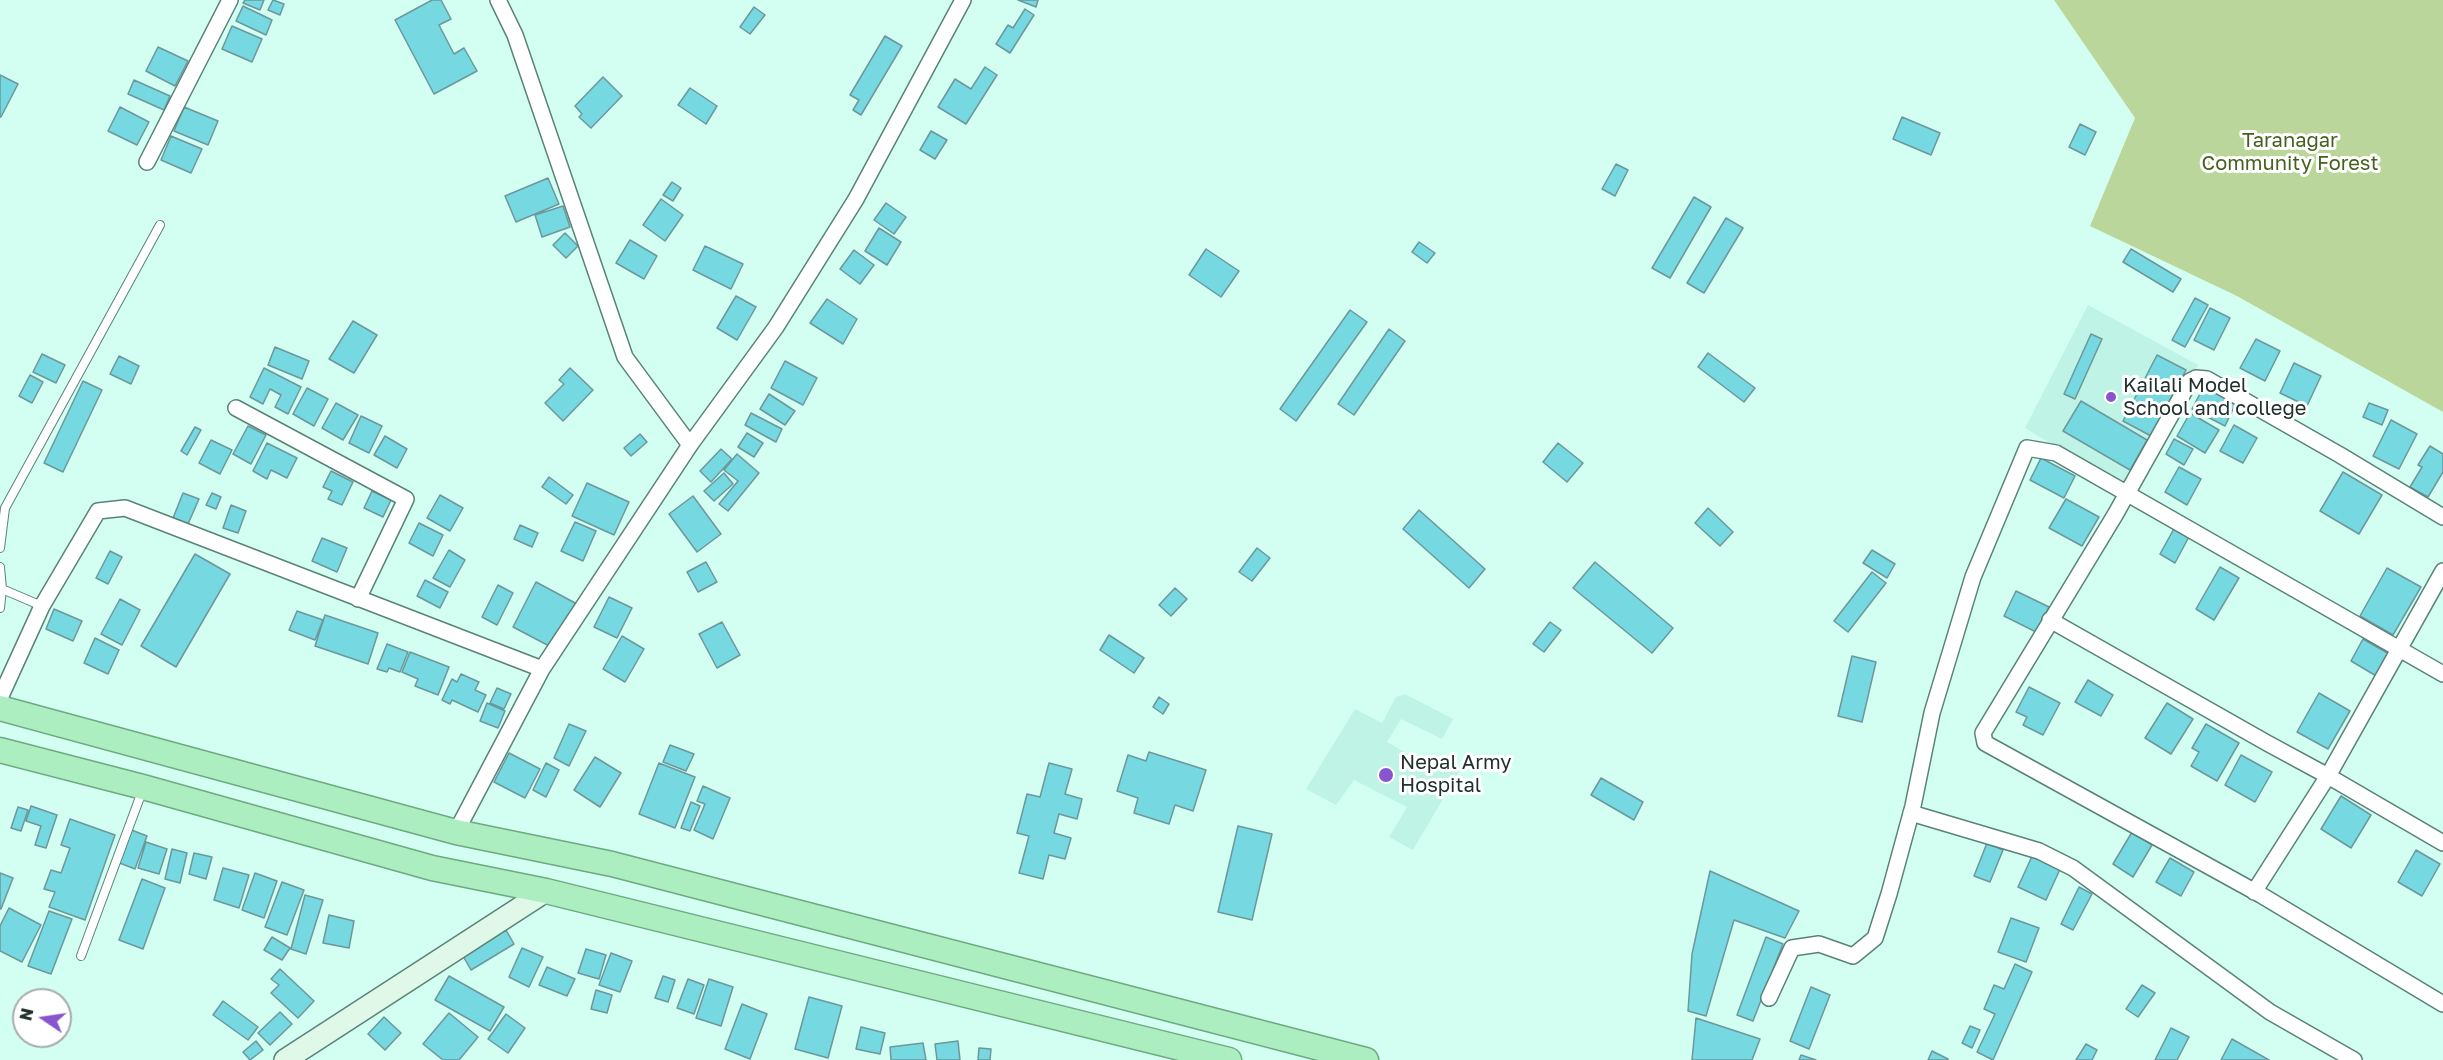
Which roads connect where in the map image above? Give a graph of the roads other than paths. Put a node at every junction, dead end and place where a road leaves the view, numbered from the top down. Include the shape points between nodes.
1 (230, 0) edge
2 (498, 0) edge
3 (963, 0) edge
4 (147, 162) dead end
5 (160, 225) dead end
6 (236, 408) dead end
7 (690, 445) junction
8 (2126, 494) junction
9 (2443, 517) edge
10 (0, 548) edge
11 (0, 567) edge
12 (2443, 571) edge
13 (3, 589) junction
14 (358, 599) junction
15 (42, 606) junction
16 (0, 608) edge
17 (2050, 620) junction
18 (2400, 649) junction
19 (542, 669) junction
20 (2443, 674) edge
21 (0, 698) edge
22 (0, 708) edge
23 (0, 750) edge
24 (2328, 776) junction
25 (143, 787) junction
26 (1911, 813) junction
27 (456, 832) junction
28 (2443, 843) edge
29 (546, 891) junction
30 (2254, 892) junction
31 (81, 956) dead end
32 (1769, 998) dead end
33 (2443, 1004) edge
34 (285, 1060) edge
35 (1229, 1060) edge
36 (1366, 1060) edge
37 (2354, 1060) edge

1 - 4 street
2 - 7 street via 515,35 625,357
3 - 7 street via 855,199 776,327
5 - 10 lane via 5,508
6 - 14 street via 406,499
7 - 19 street
8 - 9 street via 2190,381 2207,378
8 - 17 street
8 - 18 street
8 - 26 street via 2056,453 2027,448 1973,577 1932,713
11 - 13 lane
12 - 18 street
13 - 15 lane
13 - 16 lane
14 - 15 street via 125,508 98,511
14 - 19 street
15 - 21 street
17 - 24 street
17 - 30 street via 1983,733 1985,743
18 - 20 street
18 - 24 street
19 - 27 street
22 - 27 highway
23 - 25 highway
24 - 28 street
24 - 30 street
25 - 29 highway via 432,868
25 - 31 lane
26 - 32 street via 1875,938 1853,956 1819,944 1792,948
26 - 37 street via 2040,851 2073,868 2270,1012
27 - 36 highway via 612,864
29 - 34 main road
29 - 35 highway
30 - 33 street

